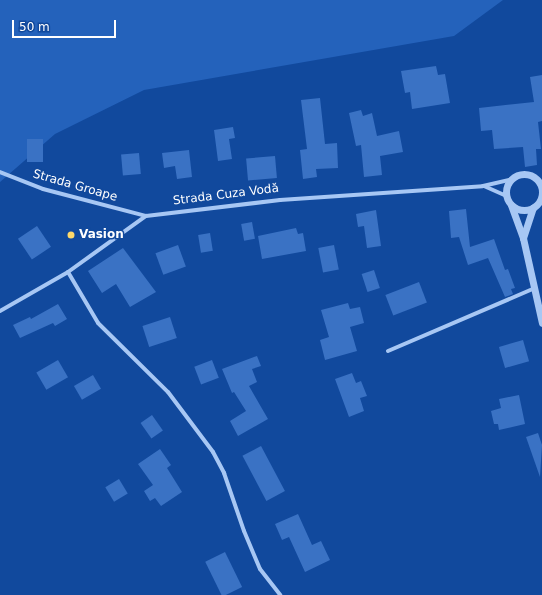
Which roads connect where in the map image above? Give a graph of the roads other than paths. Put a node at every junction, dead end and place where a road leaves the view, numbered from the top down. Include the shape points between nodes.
1 (0, 172) edge
2 (542, 174) edge
3 (531, 175) junction
4 (510, 180) junction
5 (483, 186) junction
6 (542, 194) edge
7 (506, 196) junction
8 (511, 204) junction
9 (533, 208) junction
10 (146, 216) junction
11 (523, 238) junction
12 (68, 272) junction
13 (533, 289) junction
14 (0, 310) edge
15 (542, 324) edge
16 (388, 351) dead end
17 (280, 595) edge

1 - 10 street, Strada Groape via 43,189
2 - 3 street
3 - 4 street via 524,174
3 - 6 street via 537,180
4 - 5 street, Strada Cuza Vodă
4 - 7 street
5 - 7 street, Strada Cuza Vodă
5 - 10 street, Strada Cuza Vodă via 280,200
6 - 9 street
7 - 8 street
8 - 9 street via 518,209
8 - 11 street
9 - 11 street
10 - 12 street, Strada Cuza Vodă
11 - 13 street
12 - 14 street, Strada Cuza Vodă
12 - 17 street via 98,323 168,392 213,452 224,473 260,569
13 - 15 street
13 - 16 street

